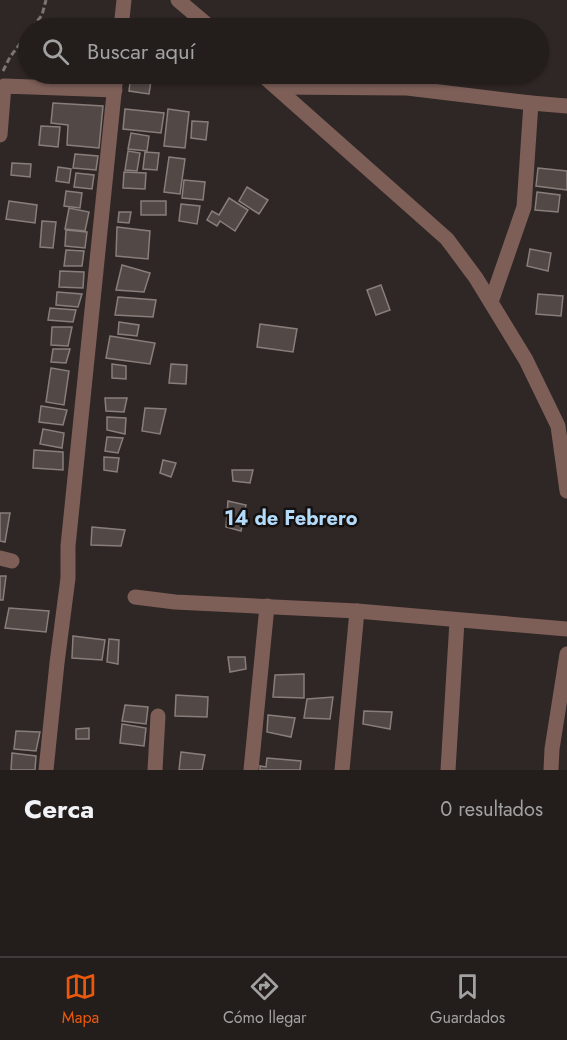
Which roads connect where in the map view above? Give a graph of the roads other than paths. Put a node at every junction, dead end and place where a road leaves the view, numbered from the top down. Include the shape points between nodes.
1 (124, 0) edge
2 (178, 0) edge
3 (122, 18) edge
4 (199, 18) edge
5 (115, 84) edge
6 (273, 84) edge
7 (276, 87) junction
8 (115, 90) junction
9 (531, 103) junction
10 (567, 106) edge
11 (0, 135) edge
12 (491, 302) junction
13 (567, 491) edge
14 (135, 597) dead end
15 (267, 606) junction
16 (357, 612) junction
17 (458, 621) junction
18 (567, 629) edge
19 (567, 654) edge
20 (158, 716) dead end
21 (46, 770) edge
22 (156, 770) edge
23 (251, 770) edge
24 (342, 770) edge
25 (448, 770) edge
26 (550, 770) edge

1 - 3 street
2 - 4 street
5 - 8 street
6 - 7 street
7 - 9 street via 407,87
7 - 12 street via 447,239
8 - 11 street via 4,86
8 - 21 street
9 - 10 street
9 - 12 street via 524,207
12 - 13 street via 526,360 558,426
14 - 15 street
15 - 16 street
15 - 23 street
16 - 17 street
16 - 24 street
17 - 18 street
17 - 25 street
19 - 26 street
20 - 22 street

